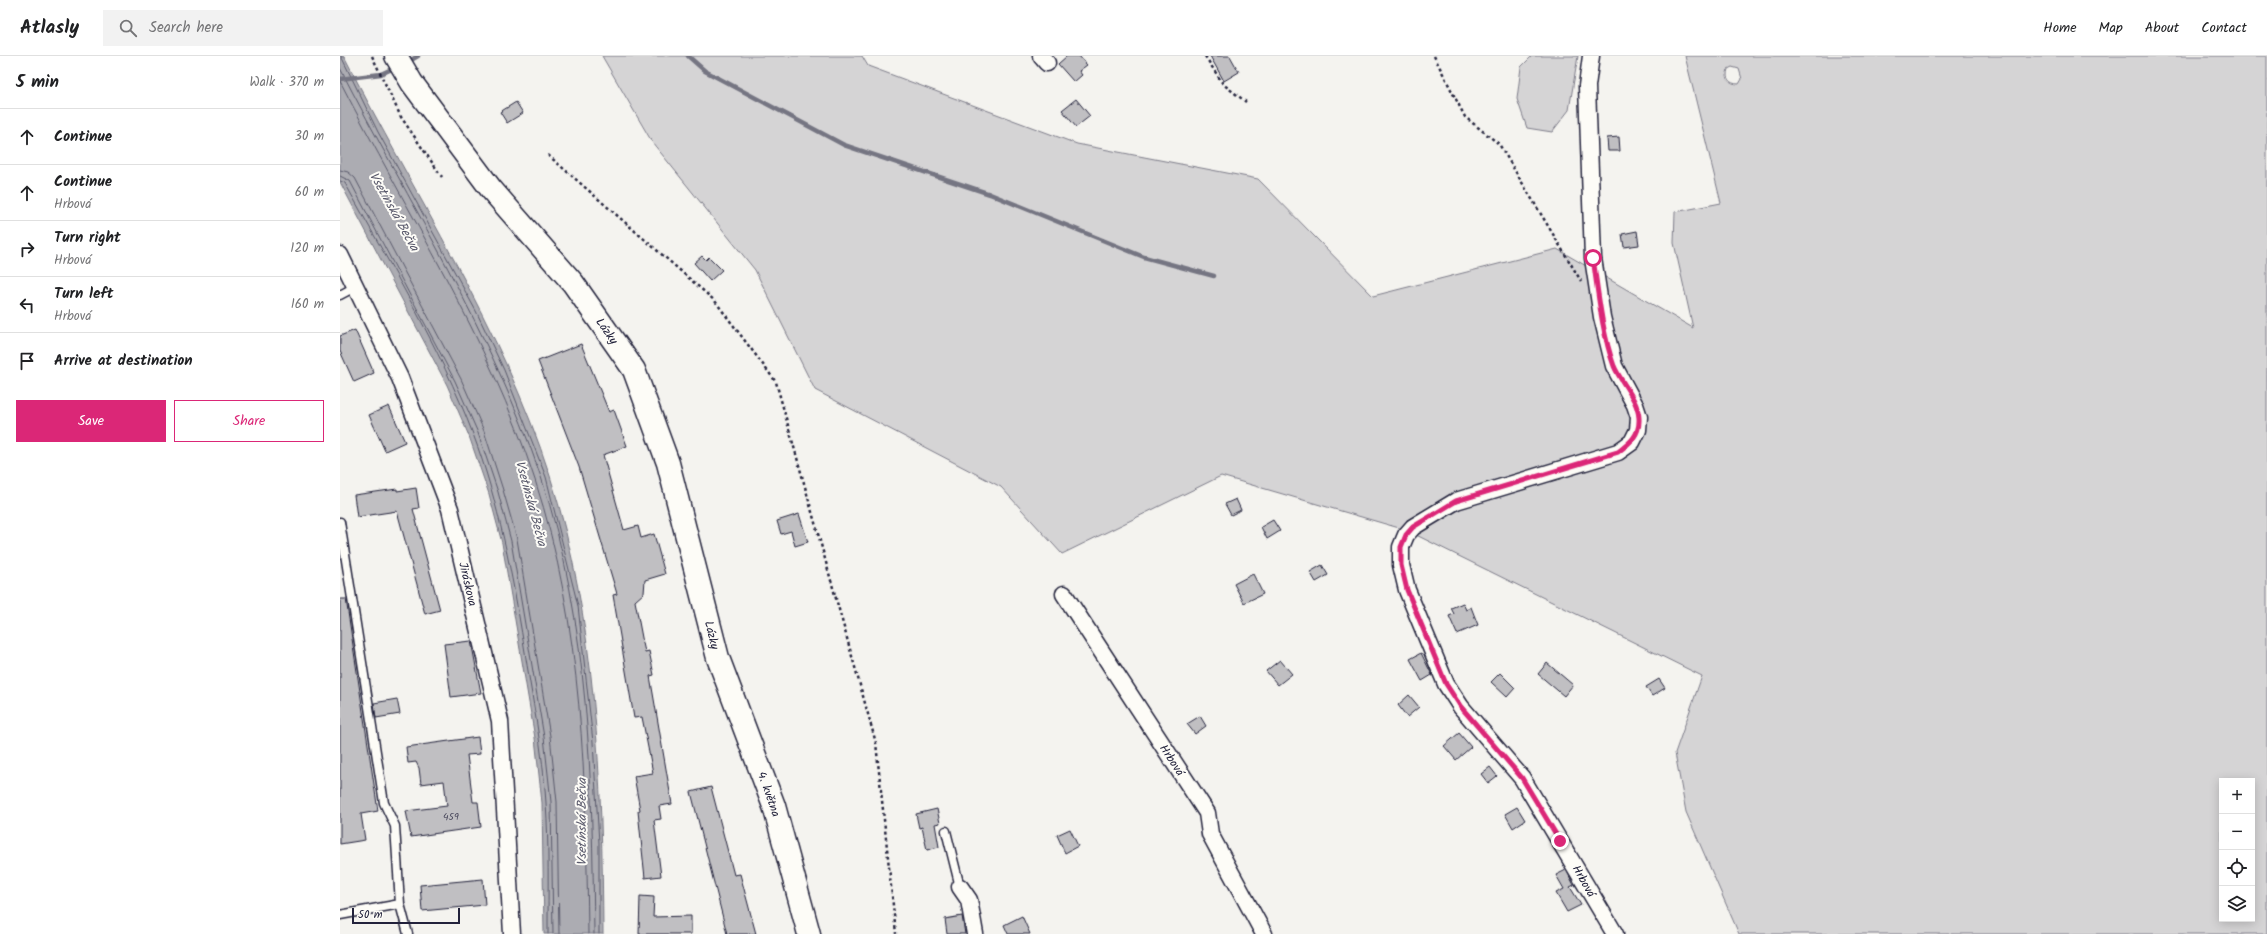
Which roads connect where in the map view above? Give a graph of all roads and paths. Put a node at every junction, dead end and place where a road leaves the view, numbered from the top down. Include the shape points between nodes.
1 (372, 56) edge
2 (1205, 56) edge
3 (1434, 56) edge
4 (1591, 56) edge
5 (399, 62) edge
6 (1246, 102) dead end
7 (548, 155) dead end
8 (442, 177) dead end
9 (340, 255) edge
10 (1582, 284) dead end
11 (355, 287) junction
12 (340, 295) edge
13 (340, 522) edge
14 (1064, 594) dead end
15 (718, 658) joint
16 (946, 831) dead end
17 (960, 887) joint
18 (400, 904) junction
19 (340, 915) edge
20 (408, 934) edge
21 (512, 934) edge
22 (809, 934) edge
23 (896, 934) edge
24 (975, 934) edge
25 (1264, 934) edge
26 (1615, 934) edge

1 - 8 path via 401,117
2 - 6 path via 1222,84
3 - 10 path via 1465,117 1498,144
4 - 26 street, Hrbová via 1587,86 1593,258 1602,317 1614,366 1636,406 1639,417 1638,430 1632,442 1618,452 1456,501 1413,527 1406,535 1401,547 1401,565 1407,590 1446,684 1461,707 1522,778
5 - 15 street, Lázky via 491,189 573,283 634,370 668,462
7 - 23 path via 715,301 776,382 876,743
9 - 11 street, Jiráskova
11 - 12 lane
11 - 21 street, Jiráskova via 400,378 450,509 500,720
13 - 18 lane via 384,803 395,826
14 - 25 street, Hrbová via 1206,813 1210,834
15 - 22 street, 4. května via 774,806
16 - 17 lane
17 - 24 street via 969,900
18 - 19 lane
18 - 20 lane

